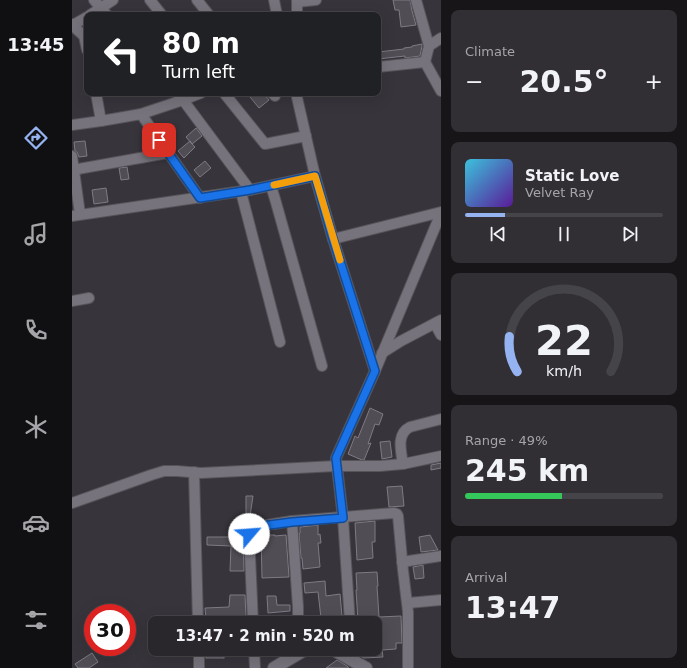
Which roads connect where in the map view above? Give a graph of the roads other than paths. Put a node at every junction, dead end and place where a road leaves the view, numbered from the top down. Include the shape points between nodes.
1 (94, 0) edge
2 (113, 0) edge
3 (150, 0) edge
4 (196, 0) edge
5 (274, 0) edge
6 (316, 0) edge
7 (416, 0) edge
8 (297, 1) edge
9 (104, 12) edge
10 (160, 12) edge
11 (206, 12) edge
12 (276, 12) edge
13 (297, 12) edge
14 (84, 18) edge
15 (72, 25) edge
16 (84, 36) edge
17 (441, 38) edge
18 (429, 46) junction
19 (426, 62) junction
20 (381, 67) edge
21 (441, 91) edge
22 (97, 96) edge
23 (226, 96) edge
24 (297, 96) edge
25 (180, 97) edge
26 (141, 114) junction
27 (101, 121) junction
28 (72, 125) edge
29 (306, 136) junction
30 (168, 153) junction
31 (72, 156) edge
32 (73, 170) edge
33 (315, 176) junction
34 (271, 186) junction
35 (246, 191) junction
36 (200, 198) junction
37 (441, 212) edge
38 (76, 215) edge
39 (333, 239) junction
40 (89, 298) dead end
41 (72, 301) edge
42 (438, 322) edge
43 (441, 335) edge
44 (280, 342) dead end
45 (382, 353) junction
46 (322, 366) dead end
47 (375, 371) junction
48 (441, 419) edge
49 (441, 456) edge
50 (403, 464) junction
51 (336, 466) junction
52 (194, 472) junction
53 (72, 503) edge
54 (343, 518) junction
55 (292, 522) junction
56 (441, 556) edge
57 (402, 562) junction
58 (441, 600) edge
59 (408, 603) junction
60 (198, 616) edge
61 (253, 616) edge
62 (298, 616) edge
63 (350, 616) edge
64 (199, 656) edge
65 (254, 656) edge
66 (292, 656) edge
67 (354, 656) edge
68 (199, 668) edge
69 (255, 668) edge
70 (274, 668) edge
71 (366, 668) edge
72 (408, 668) edge

1 - 9 street
2 - 9 street
3 - 10 street
4 - 11 street
5 - 12 street
6 - 8 street
7 - 18 street
8 - 13 street
14 - 15 street
15 - 16 street
17 - 18 street
18 - 19 street
19 - 20 street
19 - 21 street
22 - 27 street
23 - 29 street via 265,144
24 - 29 street
25 - 26 street
25 - 35 street
26 - 27 street
26 - 30 street
27 - 28 street
29 - 33 street
30 - 32 street
30 - 36 street
31 - 32 street
32 - 38 street
33 - 34 street
33 - 39 street
34 - 35 street
34 - 46 street
35 - 36 street
35 - 44 street
36 - 38 street
37 - 39 street
37 - 45 street
39 - 47 street
40 - 41 street
42 - 43 street
42 - 45 street
45 - 47 street
47 - 51 street via 336,458
48 - 50 street via 410,427 402,434 400,441
49 - 50 street
50 - 51 street
51 - 52 street
51 - 54 street
52 - 53 street via 164,471
52 - 60 street
54 - 55 street
54 - 57 street via 397,514
54 - 63 street
55 - 61 street via 254,527 250,531
55 - 62 street
56 - 57 street
57 - 59 street
58 - 59 street
59 - 72 street
64 - 68 street
65 - 69 street
66 - 70 street
67 - 71 street

